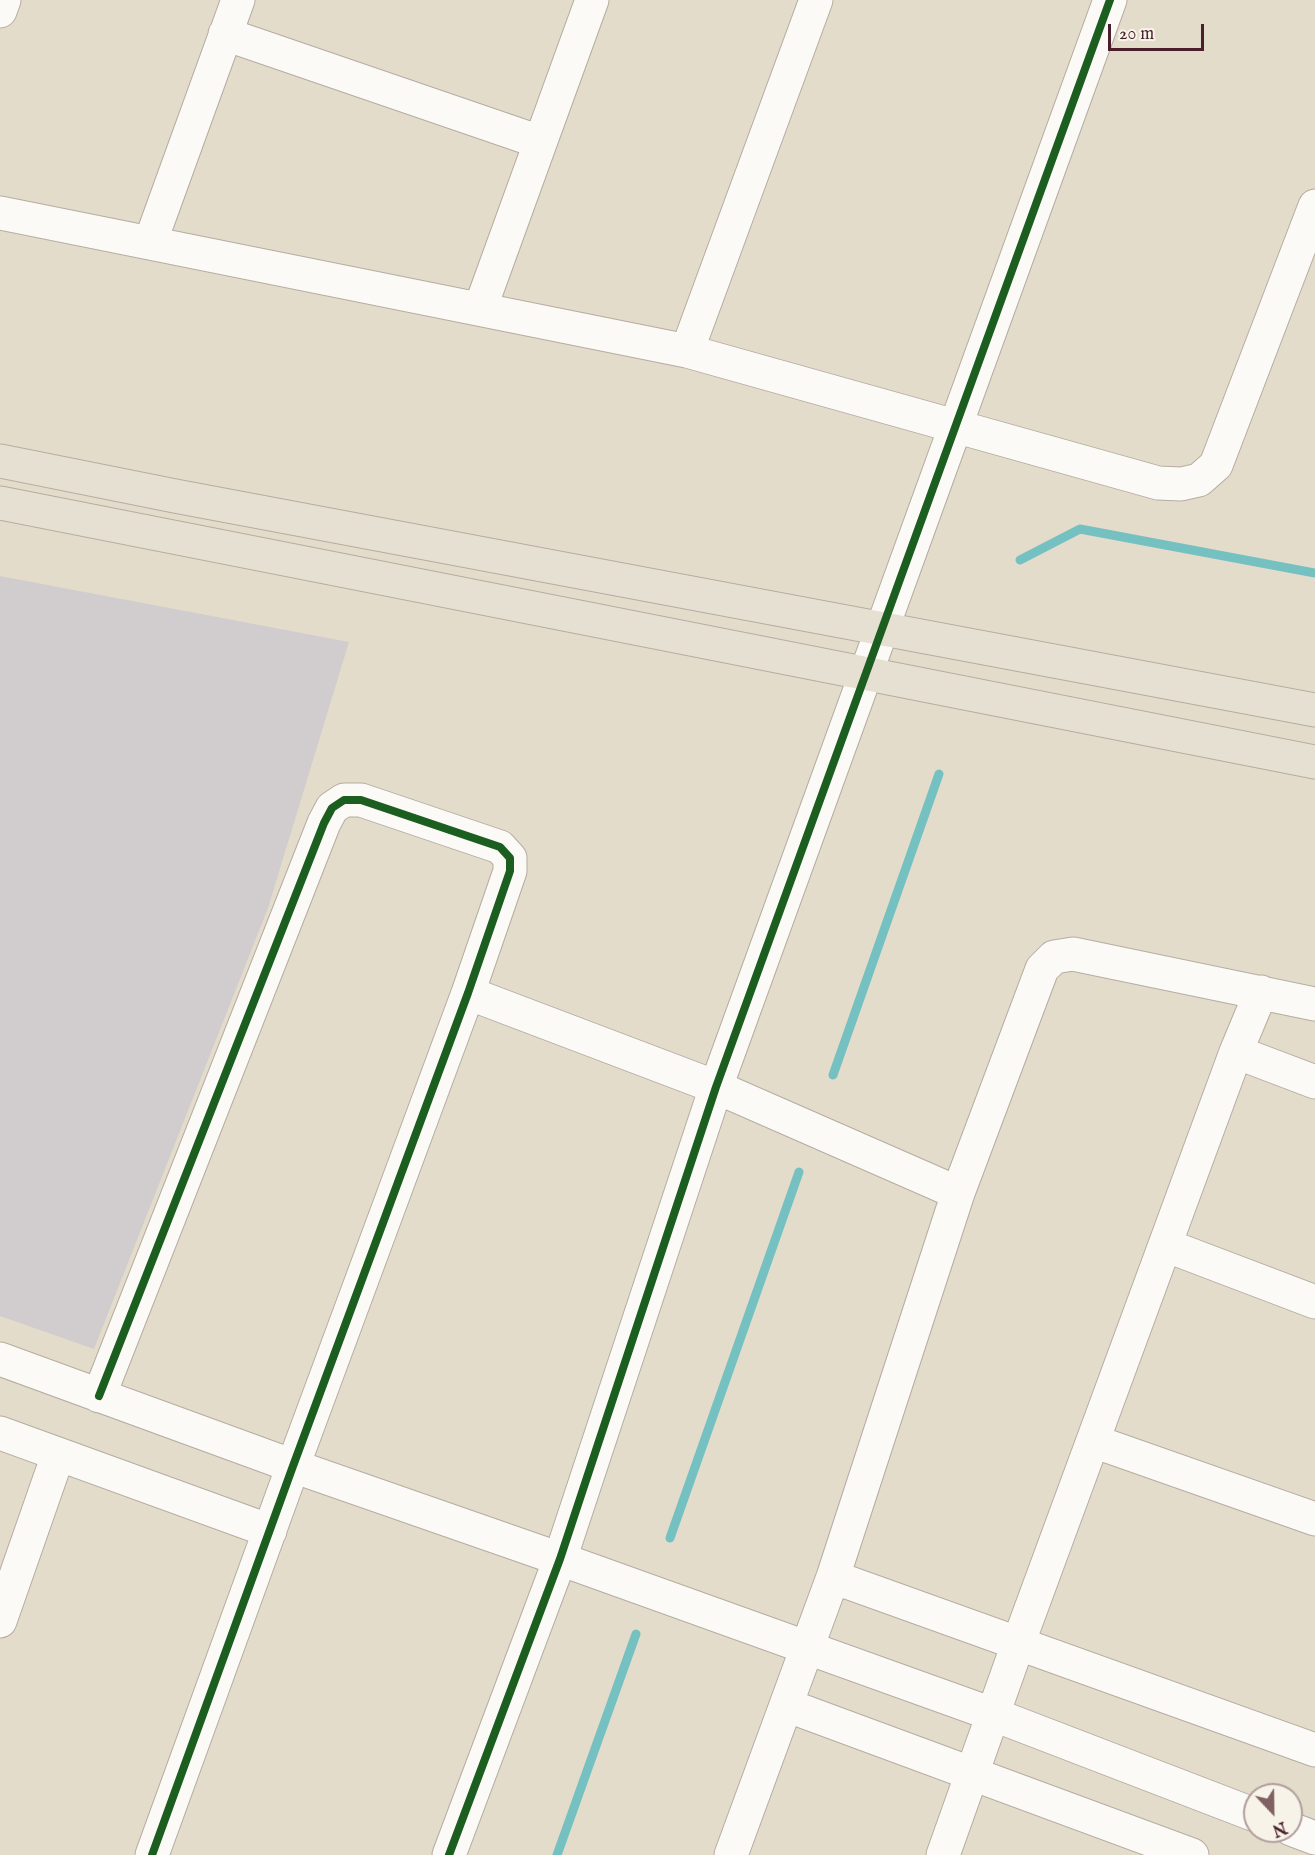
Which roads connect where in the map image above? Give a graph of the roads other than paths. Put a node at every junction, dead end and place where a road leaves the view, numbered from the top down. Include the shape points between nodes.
1 (4, 0) edge
2 (238, 0) edge
3 (592, 0) edge
4 (816, 0) edge
5 (1110, 0) edge
6 (0, 10) edge
7 (225, 34) junction
8 (540, 142) junction
9 (1315, 206) edge
10 (0, 213) edge
11 (150, 243) junction
12 (480, 309) junction
13 (687, 351) junction
14 (954, 426) junction
15 (0, 461) edge
16 (0, 503) edge
17 (882, 629) junction
18 (866, 673) junction
19 (1315, 710) edge
20 (1315, 762) edge
21 (1261, 992) junction
22 (468, 993) junction
23 (1315, 1004) edge
24 (1236, 1052) junction
25 (1315, 1082) edge
26 (716, 1087) junction
27 (958, 1193) junction
28 (1165, 1245) junction
29 (1315, 1302) edge
30 (0, 1359) edge
31 (99, 1396) junction
32 (0, 1433) edge
33 (1093, 1441) junction
34 (58, 1455) junction
35 (293, 1466) junction
36 (1315, 1519) edge
37 (270, 1531) junction
38 (560, 1558) junction
39 (833, 1577) junction
40 (0, 1620) edge
41 (1018, 1644) junction
42 (807, 1648) junction
43 (786, 1705) junction
44 (992, 1714) junction
45 (1315, 1750) edge
46 (972, 1774) junction
47 (1243, 1810) edge
48 (152, 1855) edge
49 (449, 1855) edge
50 (731, 1855) edge
51 (943, 1855) edge
52 (1192, 1855) edge

1 - 6 street
2 - 7 street
3 - 8 street
4 - 13 street
5 - 14 street
7 - 8 street
7 - 11 street
8 - 12 street
9 - 14 street via 1216,465 1199,480 1158,483
10 - 11 street
11 - 12 street
12 - 13 street
13 - 14 street
14 - 17 street
15 - 17 highway
16 - 18 highway
17 - 18 street
17 - 19 highway
18 - 20 highway
18 - 26 street
21 - 23 street
21 - 24 street
21 - 27 street via 1073,954 1053,957 1042,969 1035,986
22 - 26 street
22 - 31 street via 510,872 510,858 500,847 361,800 344,800 332,808
22 - 35 street
24 - 25 street
24 - 28 street
26 - 27 street
26 - 38 street
27 - 39 street
28 - 29 street
28 - 33 street
30 - 31 street
31 - 35 street
32 - 34 street
33 - 36 street
33 - 41 street
34 - 37 street
34 - 40 street
35 - 37 street
35 - 38 street
37 - 48 street
38 - 42 street
38 - 49 street
39 - 41 street
39 - 42 street
41 - 44 street
41 - 45 street
42 - 43 street
42 - 44 street
43 - 46 street
43 - 50 street
44 - 46 street
44 - 47 street
46 - 51 street
46 - 52 street

